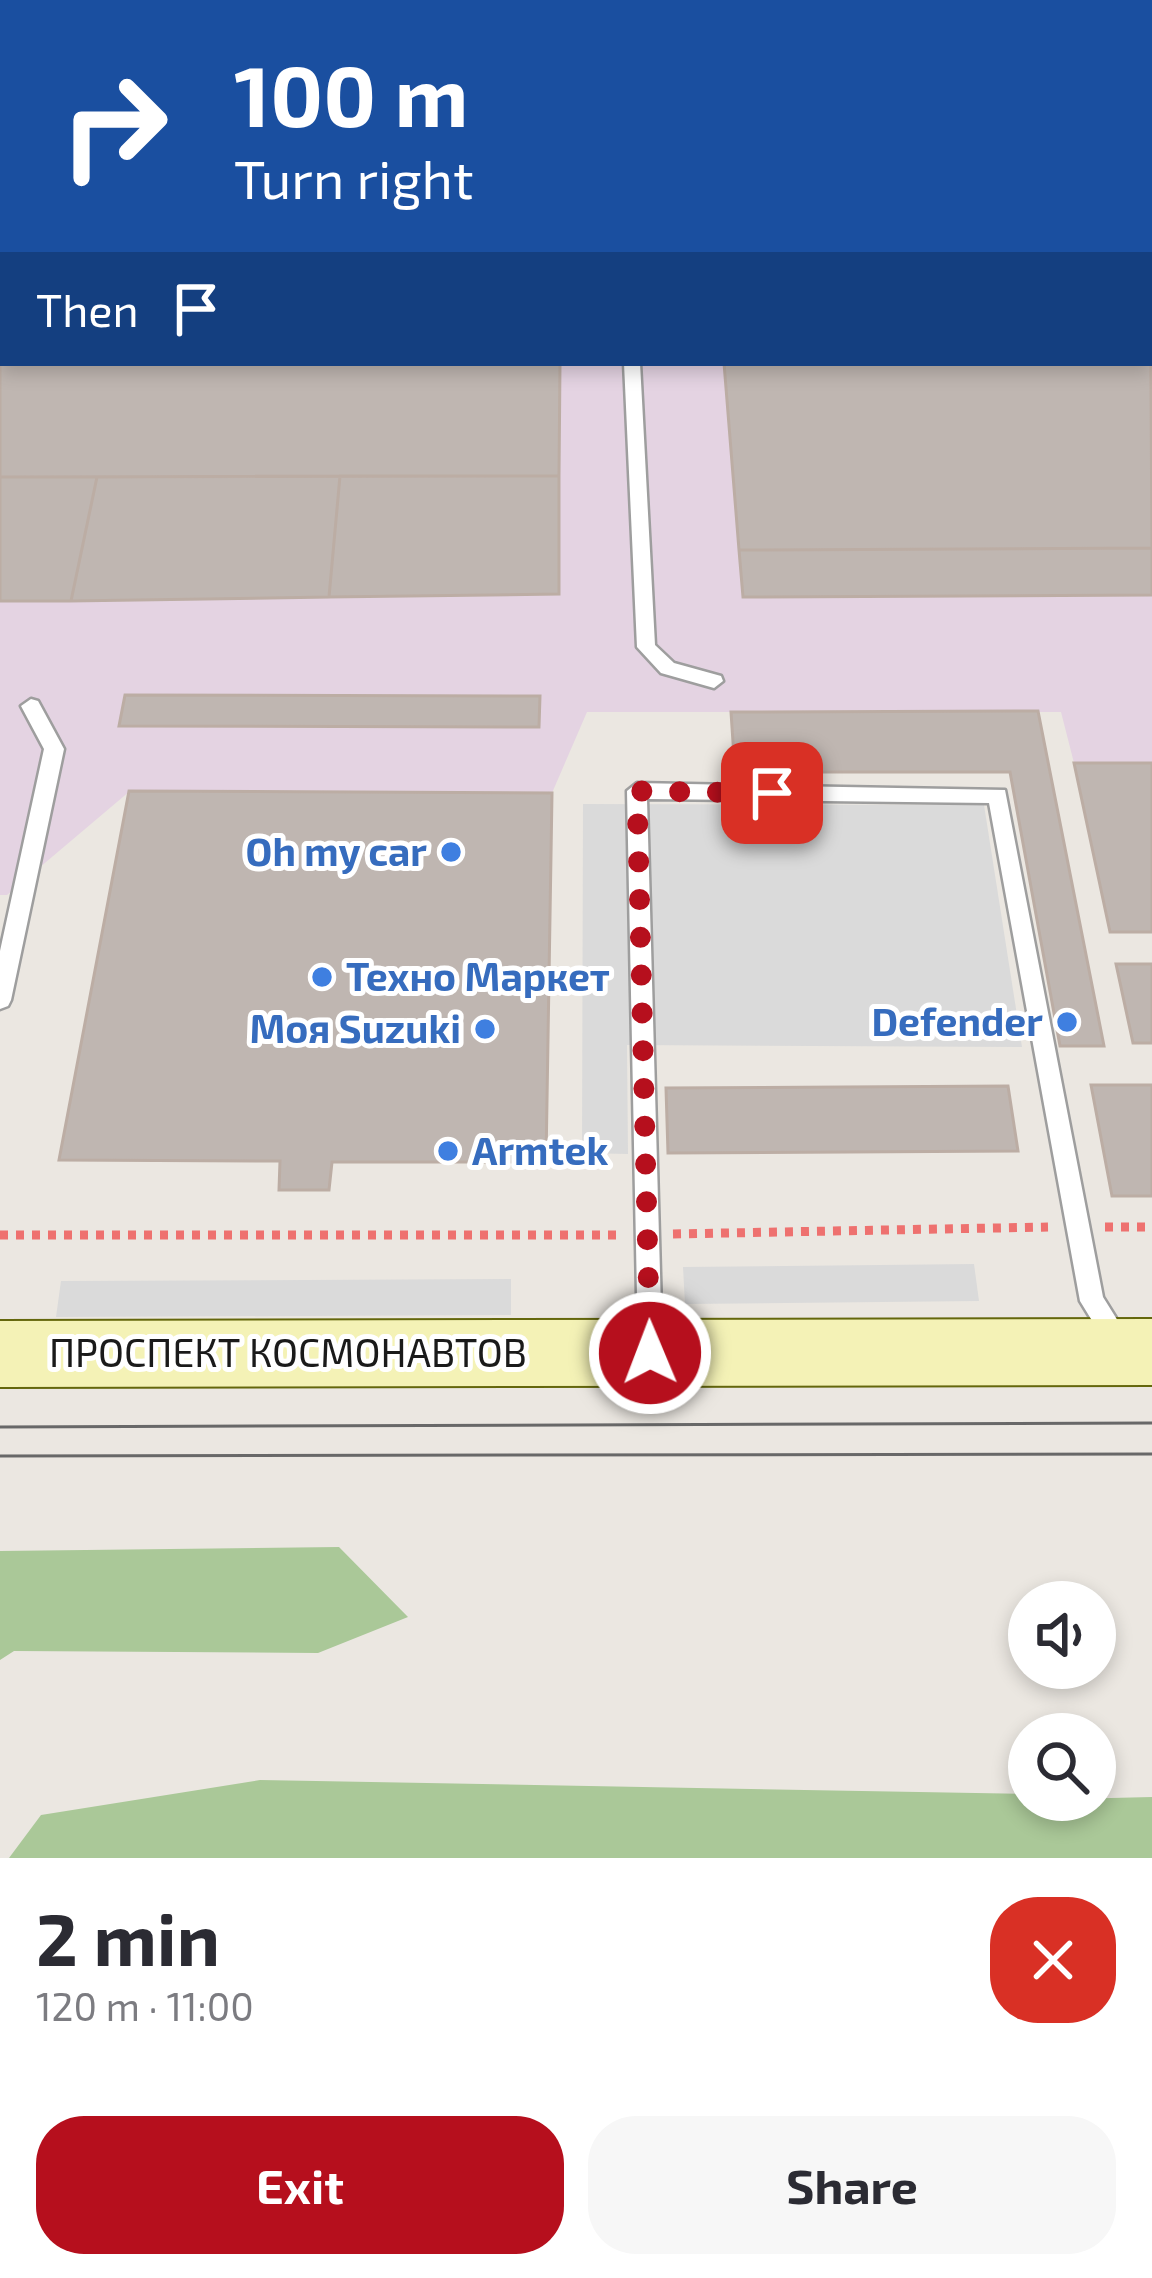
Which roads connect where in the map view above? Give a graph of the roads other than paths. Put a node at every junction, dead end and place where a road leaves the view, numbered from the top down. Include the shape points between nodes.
1 (632, 366) edge
2 (714, 681) dead end
3 (31, 706) dead end
4 (0, 1000) edge
5 (650, 1353) junction
6 (0, 1354) edge
7 (1143, 1366) edge

1 - 2 lane via 646,647 668,668
3 - 4 lane via 53,748
5 - 6 main road, ПРОСПЕКТ КОСМОНАВТОВ
5 - 7 main road, ПРОСПЕКТ КОСМОНАВТОВ
5 - 7 lane via 637,791 998,795 1092,1301

